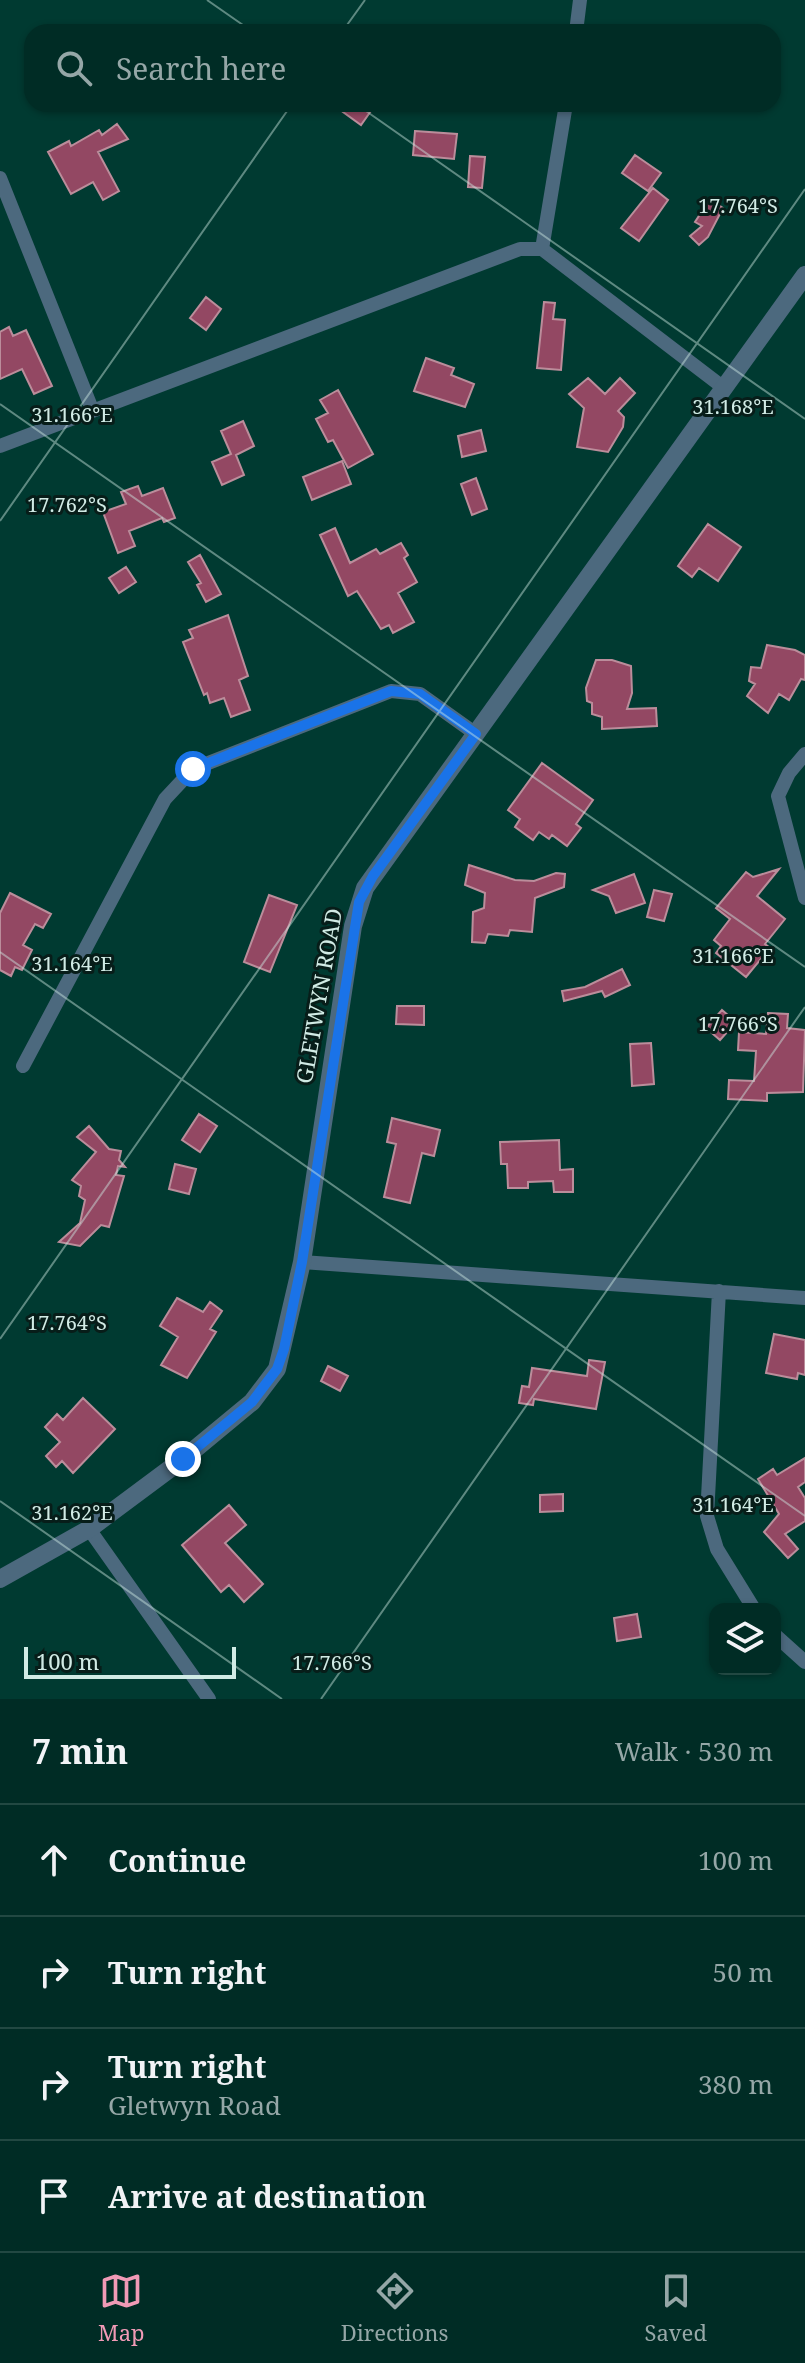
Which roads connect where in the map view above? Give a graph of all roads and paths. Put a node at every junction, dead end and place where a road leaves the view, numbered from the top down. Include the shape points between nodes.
1 (580, 0) edge
2 (577, 24) edge
3 (565, 112) edge
4 (0, 178) edge
5 (542, 249) junction
6 (805, 275) edge
7 (724, 388) junction
8 (92, 409) junction
9 (0, 446) edge
10 (476, 734) junction
11 (805, 754) edge
12 (805, 898) edge
13 (23, 1066) dead end
14 (302, 1262) junction
15 (719, 1291) junction
16 (805, 1298) edge
17 (89, 1529) junction
18 (0, 1579) edge
19 (750, 1603) edge
20 (781, 1640) edge
21 (805, 1662) edge
22 (209, 1699) edge

1 - 2 street
3 - 5 street
4 - 8 street
5 - 7 street
5 - 8 street via 502,253
6 - 7 street, GLETWYN ROAD
7 - 10 street, GLETWYN ROAD
8 - 9 street
10 - 13 street via 420,694 391,691 193,769 165,799
10 - 14 street, GLETWYN ROAD via 359,902
11 - 12 street via 778,796
14 - 15 street
14 - 17 street, GLETWYN ROAD via 284,1349 267,1385 183,1459
15 - 16 street
15 - 19 street via 707,1516 717,1549
17 - 18 street, GLETWYN ROAD
17 - 22 street
20 - 21 street

